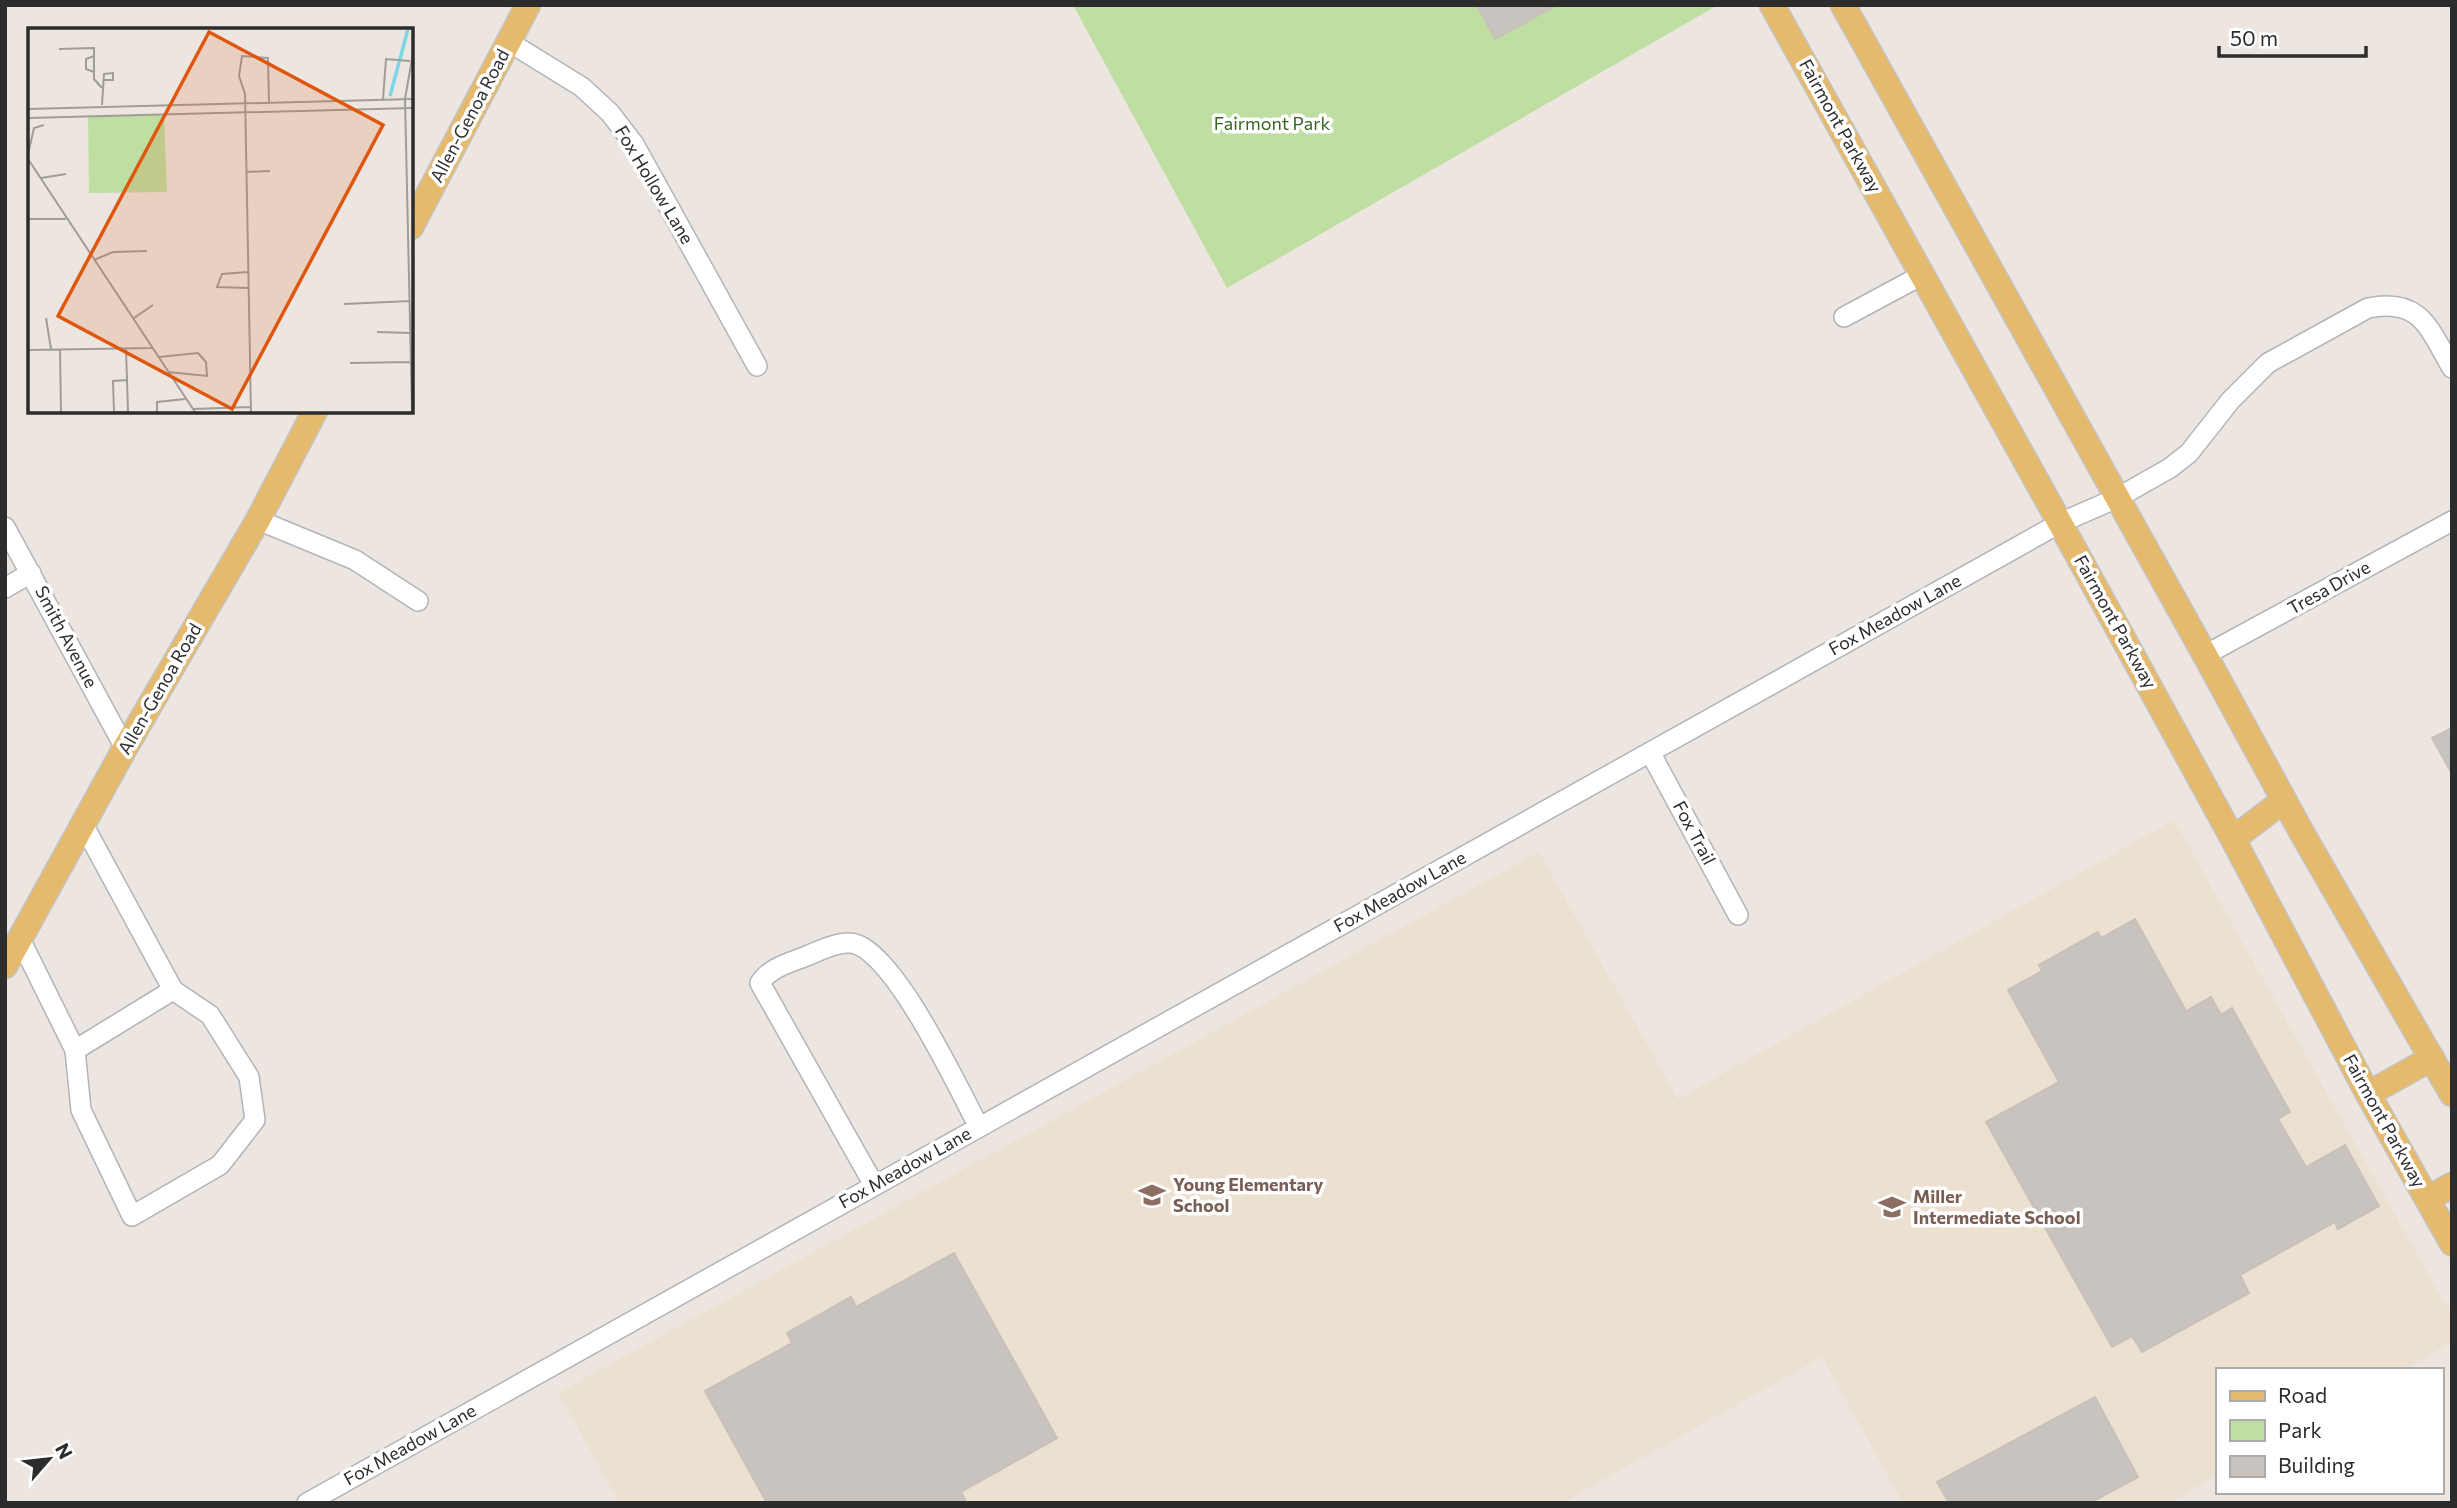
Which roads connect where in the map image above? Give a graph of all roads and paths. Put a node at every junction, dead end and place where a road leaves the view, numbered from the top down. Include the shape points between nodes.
1 (528, 5) edge
2 (1843, 5) edge
3 (1781, 9) edge
4 (509, 42) junction
5 (413, 223) edge
6 (1923, 275) junction
7 (1844, 317) dead end
8 (757, 366) dead end
9 (2452, 368) edge
10 (314, 413) edge
11 (2117, 498) junction
12 (258, 520) junction
13 (2452, 521) edge
14 (2060, 523) junction
15 (5, 527) edge
16 (31, 573) junction
17 (5, 588) edge
18 (418, 601) dead end
19 (2205, 655) junction
20 (125, 748) junction
21 (1650, 752) junction
22 (2284, 800) junction
23 (84, 826) junction
24 (2233, 839) junction
25 (1738, 915) dead end
26 (20, 939) junction
27 (5, 966) edge
28 (173, 990) junction
29 (75, 1050) junction
30 (2432, 1058) junction
31 (2368, 1094) junction
32 (2452, 1094) edge
33 (979, 1127) junction
34 (874, 1185) junction
35 (2452, 1185) edge
36 (2427, 1199) junction
37 (2452, 1243) edge
38 (307, 1503) edge

1 - 4 main road, Allen-Genoa Road
2 - 11 main road
3 - 6 main road, Fairmont Parkway
4 - 5 main road, Allen-Genoa Road
4 - 8 street, Fox Hollow Lane via 582,87 634,144
6 - 7 street
6 - 14 main road, Fairmont Parkway
9 - 11 street, Fox Meadow Lane via 2414,312 2387,304 2368,308 2268,363 2189,453
10 - 12 main road, Allen-Genoa Road
11 - 14 street, Fox Meadow Lane
11 - 19 main road
12 - 18 street via 355,560
12 - 20 main road, Allen-Genoa Road
13 - 19 street, Tresa Drive
14 - 21 street, Fox Meadow Lane
14 - 24 main road, Fairmont Parkway
15 - 16 street, Smith Avenue
16 - 17 street
16 - 20 street, Smith Avenue
19 - 22 main road
20 - 23 main road, Allen-Genoa Road
21 - 25 street, Fox Trail
21 - 33 street, Fox Meadow Lane
22 - 24 main road
22 - 30 main road
23 - 26 main road, Allen-Genoa Road
23 - 28 street
24 - 31 main road, Fairmont Parkway
26 - 27 main road, Allen-Genoa Road
26 - 29 street
28 - 29 street
28 - 29 street via 210,1015 250,1077 255,1119 220,1165 132,1216 80,1110
30 - 31 main road
30 - 32 main road
31 - 36 main road, Fairmont Parkway
33 - 34 street, Fox Meadow Lane
33 - 34 street via 898,981 875,954 849,943 766,973 760,983 776,1015
34 - 38 street, Fox Meadow Lane
35 - 36 main road
36 - 37 main road, Fairmont Parkway

